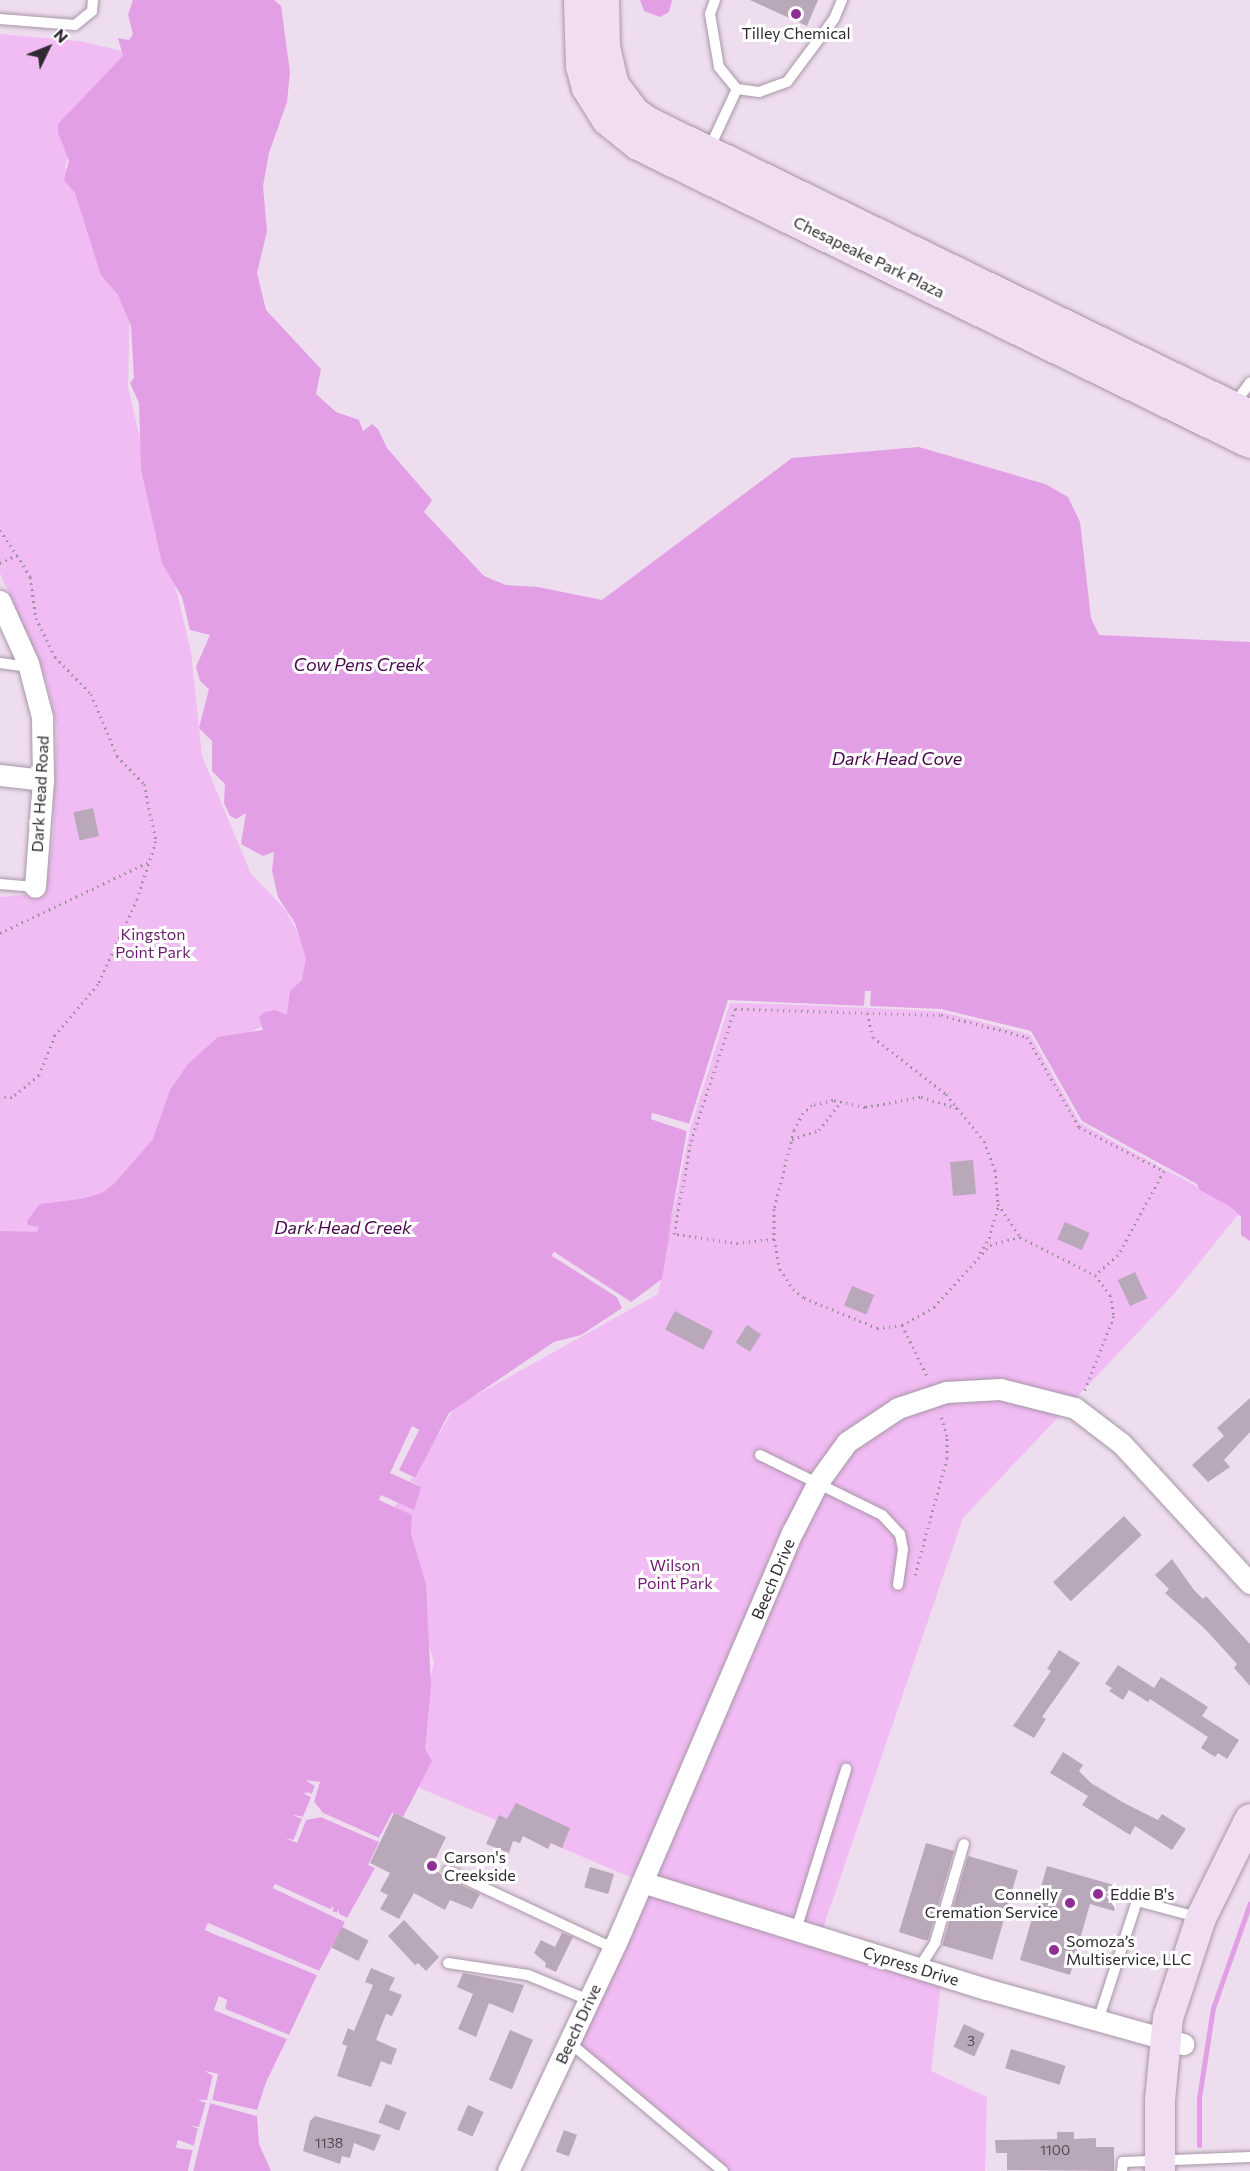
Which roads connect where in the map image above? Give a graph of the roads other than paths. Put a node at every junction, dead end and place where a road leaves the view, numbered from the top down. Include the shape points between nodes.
1 (93, 0) edge
2 (579, 0) edge
3 (604, 0) edge
4 (715, 0) edge
5 (842, 0) edge
6 (0, 19) edge
7 (737, 89) junction
8 (700, 161) junction
9 (1250, 383) edge
10 (1241, 411) edge
11 (1250, 443) edge
12 (0, 601) edge
13 (0, 663) edge
14 (30, 667) junction
15 (0, 775) edge
16 (44, 780) junction
17 (0, 884) edge
18 (35, 887) joint
19 (760, 1455) dead end
20 (818, 1482) junction
21 (1250, 1583) edge
22 (898, 1585) dead end
23 (846, 1769) dead end
24 (1250, 1819) edge
25 (964, 1844) dead end
26 (1250, 1858) edge
27 (448, 1871) dead end
28 (642, 1882) junction
29 (1201, 1918) junction
30 (796, 1930) junction
31 (613, 1947) junction
32 (448, 1963) dead end
33 (919, 1968) junction
34 (589, 2000) junction
35 (1098, 2021) junction
36 (569, 2042) junction
37 (1173, 2042) junction
38 (1250, 2157) edge
39 (1169, 2166) edge
40 (508, 2171) edge
41 (723, 2171) edge
42 (1122, 2171) edge

1 - 6 lane via 92,11 75,25
2 - 8 street, Chesapeake Park Plaza via 581,66 592,98 618,132
3 - 8 street, Chesapeake Park Plaza via 608,69 627,104
4 - 7 lane via 710,14 719,67
5 - 7 lane via 834,19 787,82 759,92
7 - 8 lane
8 - 10 street, Chesapeake Park Plaza
8 - 11 street, Chesapeake Park Plaza
9 - 10 lane
12 - 14 street, Dark Head Road
13 - 14 lane
14 - 16 street, Dark Head Road via 42,717
15 - 16 street
16 - 18 street, Dark Head Road
17 - 18 lane
19 - 20 lane
20 - 21 street, Beech Drive via 847,1442 898,1408 935,1395 975,1388 1000,1389 1075,1408 1122,1444
20 - 22 lane via 882,1515 900,1534 903,1549
20 - 28 street, Beech Drive via 793,1531
23 - 30 lane
24 - 29 street
25 - 33 lane via 935,1943
26 - 37 street
27 - 31 lane
28 - 30 street, Cypress Drive
28 - 31 street, Beech Drive
29 - 35 lane via 1137,1901
29 - 37 street
30 - 33 street, Cypress Drive
31 - 34 street, Beech Drive
32 - 34 lane via 528,1975
33 - 35 street, Cypress Drive
34 - 36 street, Beech Drive
35 - 37 street, Cypress Drive
36 - 40 street, Beech Drive
36 - 41 lane
37 - 39 street
38 - 39 lane
39 - 42 lane via 1123,2162

